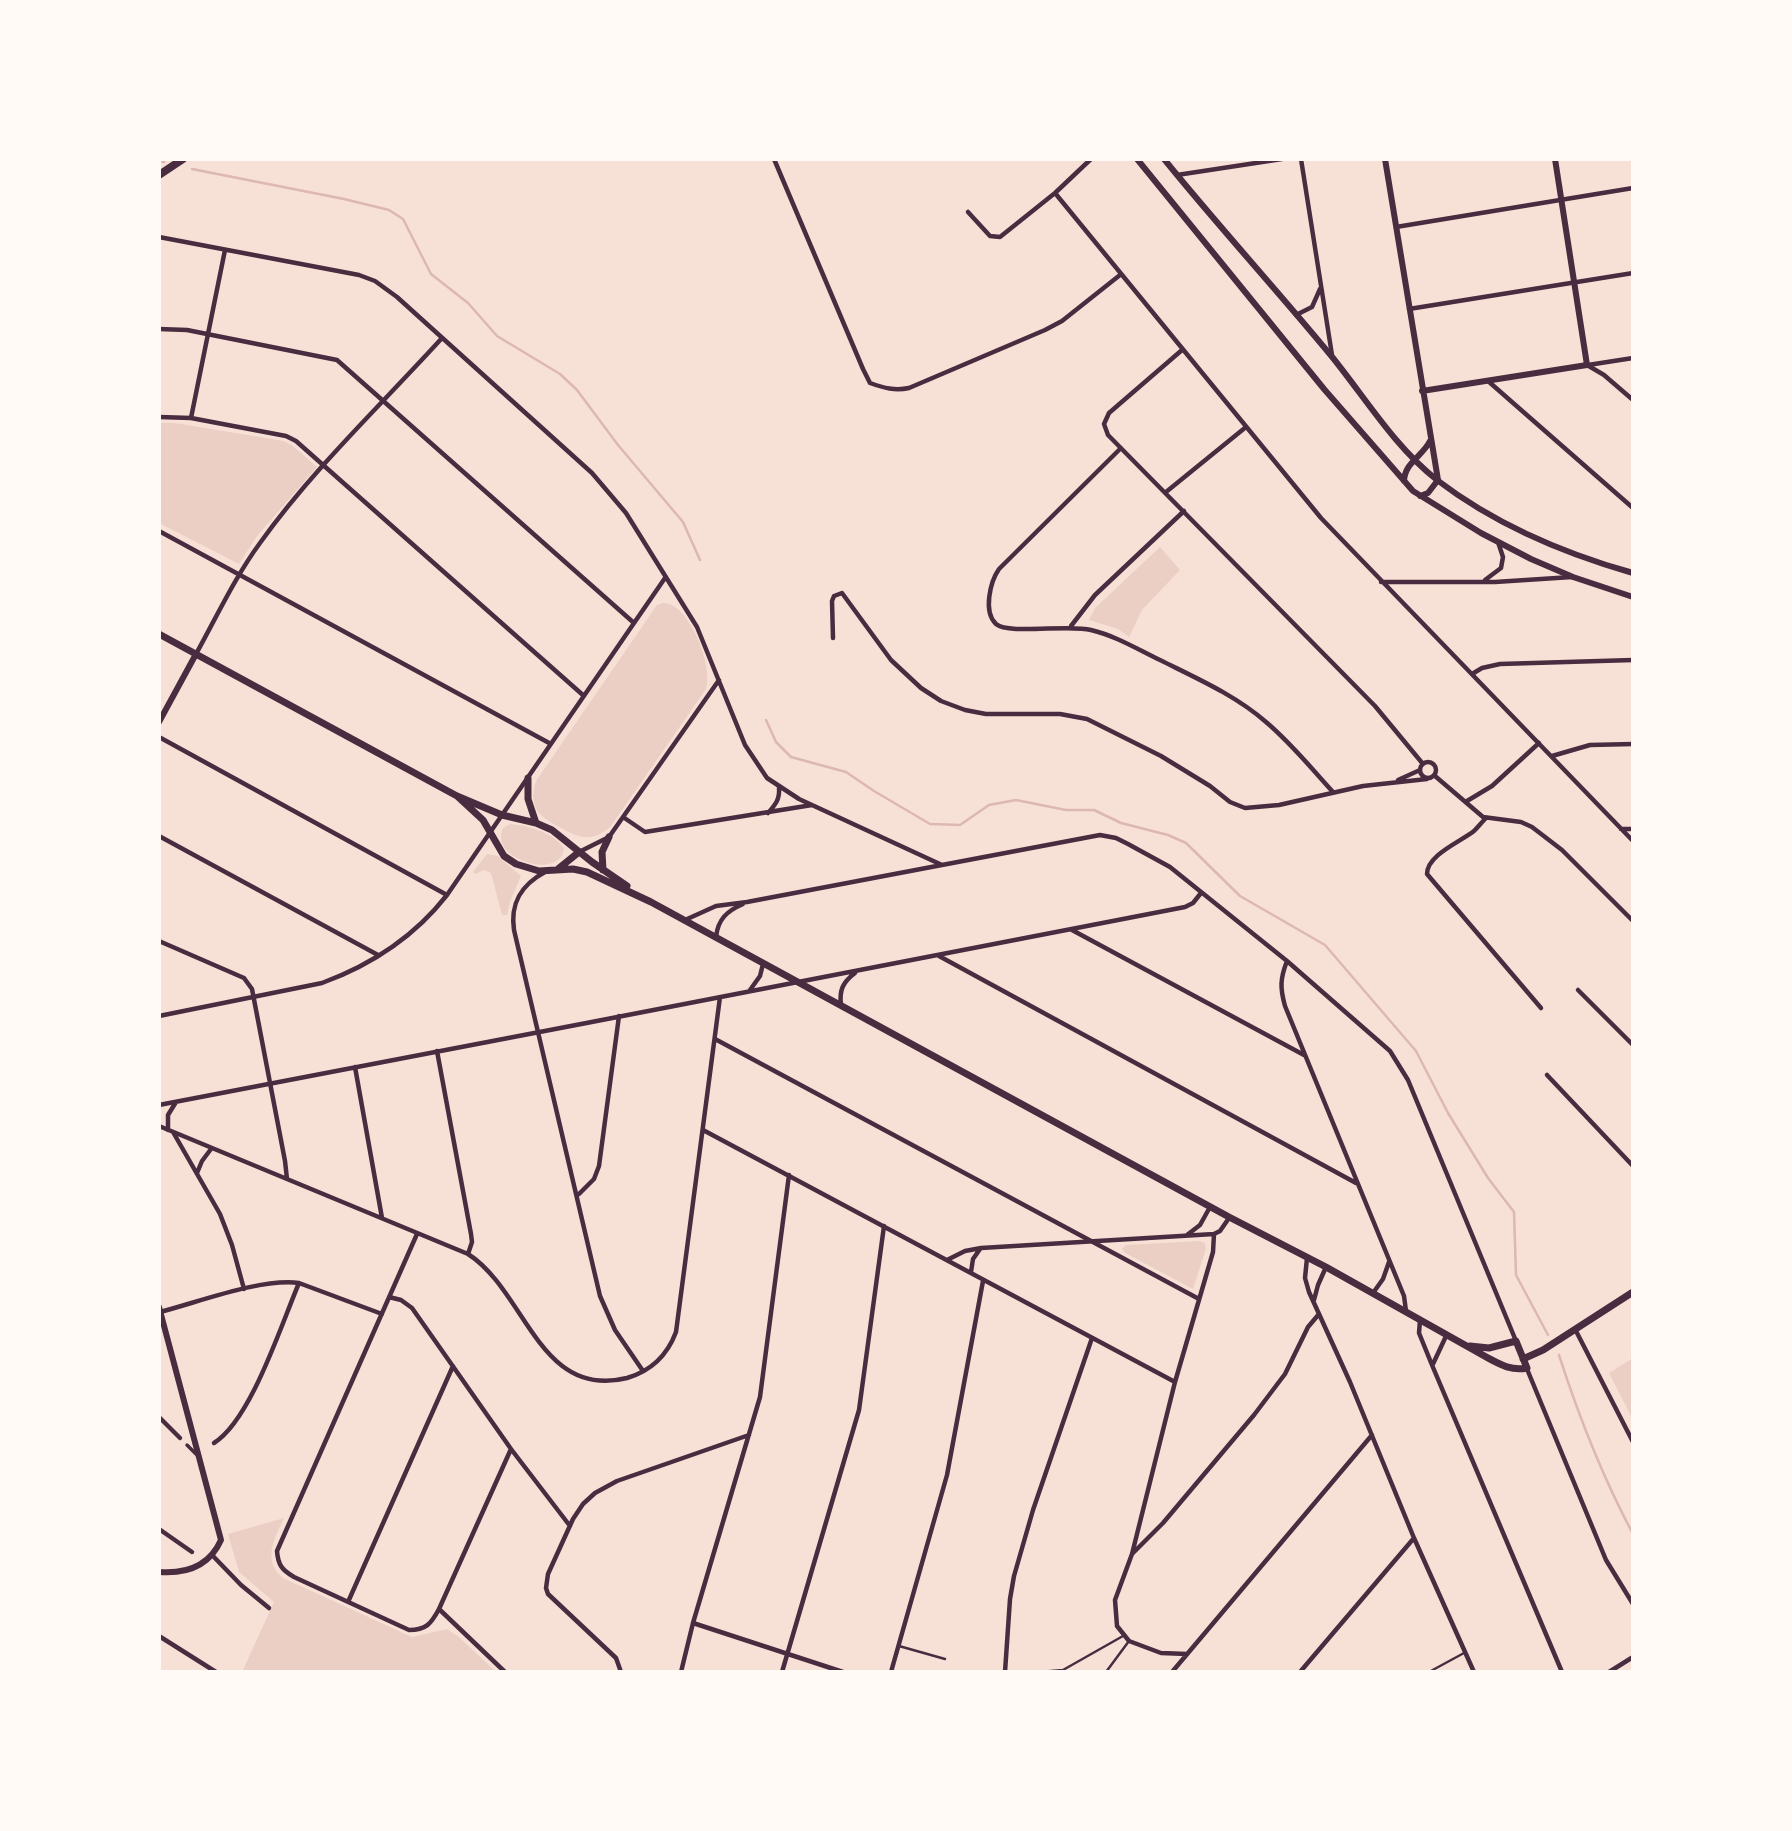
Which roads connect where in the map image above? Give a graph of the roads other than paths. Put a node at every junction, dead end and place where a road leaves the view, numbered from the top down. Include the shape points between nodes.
1 (774, 159) edge
2 (1091, 159) edge
3 (1137, 159) edge
4 (1164, 159) edge
5 (1282, 159) edge
6 (1301, 159) edge
7 (1385, 159) edge
8 (1555, 159) edge
9 (1267, 160) edge
10 (179, 162) edge
11 (159, 175) edge
12 (1177, 176) junction
13 (1633, 188) edge
14 (1055, 193) junction
15 (1561, 200) junction
16 (968, 212) dead end
17 (1396, 227) junction
18 (159, 237) edge
19 (225, 250) junction
20 (1633, 273) edge
21 (1120, 275) junction
22 (1574, 282) junction
23 (1321, 288) junction
24 (1409, 309) junction
25 (1296, 315) junction
26 (159, 329) edge
27 (208, 334) junction
28 (442, 338) junction
29 (1182, 350) junction
30 (1332, 357) junction
31 (1633, 358) edge
32 (1587, 365) junction
33 (1488, 381) junction
34 (1422, 391) junction
35 (1633, 400) edge
36 (384, 402) junction
37 (159, 417) edge
38 (191, 418) junction
39 (1246, 427) junction
40 (1430, 441) junction
41 (1121, 448) junction
42 (1415, 459) junction
43 (324, 466) junction
44 (1438, 480) junction
45 (1404, 482) junction
46 (1166, 492) junction
47 (1420, 496) junction
48 (1633, 509) edge
49 (1184, 511) junction
50 (159, 531) edge
51 (1497, 541) junction
52 (1633, 573) edge
53 (239, 574) junction
54 (1573, 577) junction
55 (665, 579) junction
56 (1485, 581) junction
57 (1380, 582) junction
58 (1633, 597) edge
59 (634, 623) junction
60 (1072, 626) junction
61 (159, 634) edge
62 (833, 638) dead end
63 (196, 654) junction
64 (1633, 660) edge
65 (1472, 674) junction
66 (719, 680) junction
67 (584, 696) junction
68 (159, 722) edge
69 (159, 737) edge
70 (1539, 743) junction
71 (551, 744) junction
72 (1633, 744) edge
73 (1552, 756) junction
74 (1421, 767) junction
75 (1435, 776) junction
76 (528, 778) junction
77 (1427, 779) junction
78 (1395, 782) junction
79 (779, 787) junction
80 (1333, 792) junction
81 (457, 796) junction
82 (1466, 801) junction
83 (813, 805) junction
84 (767, 813) junction
85 (502, 815) junction
86 (623, 817) junction
87 (1486, 818) junction
88 (536, 823) junction
89 (1621, 829) junction
90 (1633, 829) edge
91 (489, 834) junction
92 (159, 836) edge
93 (609, 837) junction
94 (1633, 841) edge
95 (579, 852) junction
96 (943, 865) junction
97 (603, 870) junction
98 (550, 871) junction
99 (1201, 893) junction
100 (447, 895) junction
101 (651, 902) junction
102 (747, 902) junction
103 (685, 920) junction
104 (1633, 921) edge
105 (1071, 930) junction
106 (716, 937) junction
107 (159, 941) edge
108 (378, 955) junction
109 (939, 956) junction
110 (1287, 961) junction
111 (763, 963) junction
112 (856, 973) junction
113 (801, 983) junction
114 (1578, 990) dead end
115 (750, 991) junction
116 (720, 997) junction
117 (253, 998) junction
118 (841, 1005) junction
119 (1541, 1008) dead end
120 (159, 1016) edge
121 (619, 1016) junction
122 (539, 1031) junction
123 (715, 1039) junction
124 (1633, 1045) edge
125 (437, 1051) junction
126 (1304, 1055) junction
127 (355, 1067) junction
128 (1547, 1075) dead end
129 (270, 1084) junction
130 (176, 1102) junction
131 (159, 1105) edge
132 (159, 1126) edge
133 (703, 1129) junction
134 (170, 1131) junction
135 (211, 1149) junction
136 (1633, 1166) edge
137 (197, 1174) junction
138 (789, 1175) junction
139 (287, 1179) junction
140 (1356, 1183) junction
141 (578, 1195) junction
142 (1210, 1206) junction
143 (1229, 1217) junction
144 (382, 1219) junction
145 (884, 1226) junction
146 (417, 1234) junction
147 (1214, 1234) junction
148 (1186, 1236) junction
149 (1091, 1240) junction
150 (981, 1248) junction
151 (468, 1254) junction
152 (1307, 1257) junction
153 (947, 1260) junction
154 (1389, 1261) junction
155 (1326, 1267) junction
156 (971, 1273) junction
157 (983, 1281) junction
158 (299, 1283) junction
159 (244, 1289) junction
160 (1633, 1292) edge
161 (1373, 1293) junction
162 (389, 1297) junction
163 (1199, 1299) junction
164 (1314, 1300) junction
165 (160, 1309) edge
166 (1406, 1311) junction
167 (382, 1314) junction
168 (1319, 1314) junction
169 (1420, 1319) junction
170 (1575, 1329) junction
171 (1447, 1333) junction
172 (1092, 1338) junction
173 (1516, 1341) junction
174 (1471, 1346) junction
175 (1523, 1359) junction
176 (1432, 1365) junction
177 (453, 1366) junction
178 (1527, 1368) junction
179 (643, 1371) junction
180 (1175, 1382) junction
181 (159, 1417) edge
182 (750, 1434) junction
183 (1372, 1435) junction
184 (180, 1438) dead end
185 (1633, 1442) edge
186 (214, 1443) dead end
187 (187, 1445) dead end
188 (511, 1449) junction
189 (200, 1458) junction
190 (570, 1526) junction
191 (159, 1529) edge
192 (1414, 1538) junction
193 (192, 1552) dead end
194 (1132, 1554) junction
195 (212, 1555) junction
196 (159, 1572) edge
197 (348, 1602) junction
198 (1633, 1604) edge
199 (269, 1608) dead end
200 (439, 1609) junction
201 (692, 1623) junction
202 (159, 1636) edge
203 (1123, 1636) junction
204 (1129, 1641) junction
205 (899, 1646) junction
206 (1464, 1653) junction
207 (788, 1654) junction
208 (1187, 1654) junction
209 (1633, 1657) edge
210 (945, 1659) dead end
211 (1063, 1670) edge
212 (1057, 1671) edge
213 (216, 1672) edge
214 (505, 1672) edge
215 (621, 1672) edge
216 (681, 1672) edge
217 (782, 1672) edge
218 (842, 1672) edge
219 (891, 1672) edge
220 (1005, 1672) edge
221 (1040, 1672) edge
222 (1106, 1672) edge
223 (1171, 1672) edge
224 (1300, 1672) edge
225 (1429, 1672) edge
226 (1474, 1672) edge
227 (1562, 1672) edge
228 (1609, 1672) edge

1 - 21 street via 863,369 870,383 884,388 909,388 1044,331
2 - 14 street
3 - 45 street
4 - 12 street
5 - 9 street
6 - 23 street
7 - 17 street
8 - 15 street
9 - 12 street
10 - 11 highway
12 - 25 street
13 - 15 street
14 - 16 street via 1000,237 990,236
14 - 21 street
15 - 17 street
15 - 22 street
17 - 24 street
18 - 19 street
19 - 27 street
19 - 28 street via 359,275 384,287
20 - 22 street
21 - 29 street
22 - 24 street
22 - 32 street
23 - 25 street via 1312,307
23 - 30 street
24 - 34 street
25 - 30 street
26 - 27 street
27 - 36 street via 337,360
27 - 38 street
28 - 36 street
28 - 55 street via 592,473 626,513
29 - 39 street
29 - 41 street via 1105,419 1105,429
30 - 42 street
31 - 32 street
32 - 33 street
32 - 35 street
33 - 34 street
33 - 48 street
34 - 40 street
36 - 43 street
36 - 59 street
37 - 38 street
38 - 43 street via 286,436
39 - 46 street
39 - 57 street
40 - 42 street
40 - 44 street
41 - 46 street
41 - 60 street via 999,569 989,587 991,616 1002,628
42 - 44 street
42 - 45 street
43 - 53 street
43 - 67 street
44 - 47 street
44 - 52 street via 1496,519 1543,543
45 - 47 street
46 - 49 street
47 - 51 street
49 - 60 street via 1096,595
49 - 74 street via 1375,706
50 - 53 street
51 - 54 street
51 - 56 street via 1503,557 1501,568
53 - 63 street
53 - 71 street
54 - 56 street
54 - 58 street
55 - 59 street
55 - 66 street via 697,627
56 - 57 street
57 - 65 street
59 - 67 street
60 - 80 street via 1126,642 1226,694 1281,735
61 - 63 main road
62 - 80 street via 832,601 842,593 891,660 941,701 986,714 1060,714 1087,719 1161,756 1245,808
63 - 68 street
63 - 81 main road
64 - 65 street via 1500,664
65 - 70 street
66 - 79 street via 745,744 767,778
66 - 86 street
67 - 71 street
69 - 100 street
70 - 73 street
70 - 82 street via 1492,786
71 - 76 street
72 - 73 street via 1590,745
73 - 89 street
74 - 75 street via 1433,763
74 - 77 street
74 - 78 street
75 - 77 street
75 - 82 street
76 - 85 street
76 - 88 main road via 528,799
77 - 78 street
78 - 80 street
79 - 83 street
79 - 84 street via 777,804
81 - 85 main road
81 - 91 main road via 483,820
82 - 87 street
83 - 84 street
83 - 96 street
84 - 86 street via 645,832
85 - 88 main road
85 - 91 street
86 - 93 street
87 - 104 street via 1532,827 1562,850
87 - 119 street via 1428,865 1427,874
88 - 95 main road via 559,834
89 - 90 street
89 - 94 street
91 - 98 main road via 509,860
91 - 100 street
92 - 108 street
93 - 95 street
93 - 97 main road via 602,852
95 - 97 main road
95 - 98 main road
96 - 99 street via 1100,835 1116,838 1170,867
96 - 102 street
97 - 101 main road
98 - 101 main road via 587,872
98 - 122 street via 522,890 513,914
99 - 105 street via 1185,907
99 - 110 street
100 - 108 street via 407,937
101 - 103 main road
102 - 103 street via 716,906
102 - 106 street via 726,914
103 - 106 main road
105 - 109 street
105 - 126 street
106 - 111 main road
107 - 117 street via 244,978
108 - 117 street via 322,983
109 - 112 street
109 - 140 street
110 - 126 street via 1280,988
110 - 173 street via 1399,1063
111 - 113 main road
111 - 115 street
112 - 113 street
112 - 118 street via 841,989
113 - 115 street
113 - 118 main road
114 - 124 street
115 - 116 street
116 - 121 street
116 - 123 street
117 - 120 street
117 - 129 street
118 - 142 main road
121 - 122 street
121 - 141 street via 599,1166 594,1179
122 - 125 street
122 - 141 street
123 - 133 street
123 - 149 street
125 - 127 street
125 - 151 street via 472,1242
126 - 140 street
127 - 129 street
127 - 144 street
128 - 136 street
129 - 130 street
129 - 139 street
130 - 131 street
130 - 134 street via 168,1115
132 - 134 street
133 - 138 street
133 - 179 street via 676,1332 659,1362
134 - 135 street
134 - 137 street
135 - 137 street
135 - 139 street
137 - 159 street via 227,1231
138 - 145 street
138 - 182 street via 760,1398
139 - 144 street
140 - 154 street
141 - 179 street via 600,1296 615,1330
142 - 143 main road
142 - 148 street via 1200,1226
143 - 147 street
143 - 152 main road
144 - 146 street
145 - 153 street
145 - 207 street via 859,1410
146 - 151 street
146 - 162 street
147 - 148 street
147 - 163 street
148 - 149 street
149 - 150 street
149 - 163 street
150 - 153 street
150 - 156 street
151 - 179 street via 489,1270 558,1364 597,1381
152 - 155 main road
152 - 164 street via 1305,1278
153 - 156 street
154 - 161 street
154 - 166 street
155 - 161 main road
155 - 164 street
156 - 157 street
157 - 172 street
157 - 205 street via 947,1475
158 - 159 street
158 - 167 street
158 - 186 street via 246,1405 233,1427
159 - 165 street
160 - 170 main road
161 - 166 main road
162 - 167 street
162 - 177 street via 412,1308
163 - 180 street
164 - 168 street
165 - 189 street
166 - 169 main road
167 - 197 street via 277,1551 285,1572
168 - 183 street
168 - 194 street via 1285,1374 1254,1415
169 - 171 main road
169 - 176 street via 1419,1333
170 - 175 main road
170 - 185 street
171 - 174 main road
171 - 176 street
172 - 180 street
172 - 220 street via 1014,1576
173 - 174 main road via 1489,1348
173 - 175 main road
174 - 178 main road via 1508,1368
175 - 178 main road
176 - 227 street
177 - 188 street
177 - 197 street
178 - 198 street via 1606,1560
180 - 194 street
181 - 184 street
182 - 190 street via 606,1487 583,1504
182 - 201 street
183 - 192 street
183 - 208 street
187 - 189 street
188 - 190 street
188 - 200 street
189 - 195 street via 221,1540
190 - 215 street via 548,1574 548,1594 615,1658
191 - 193 street
192 - 206 street
192 - 224 street
194 - 203 street via 1115,1600 1117,1626
195 - 196 street via 194,1569
195 - 199 street
197 - 200 street via 409,1630 428,1627
200 - 214 street
201 - 207 street
201 - 216 street
202 - 213 street
203 - 204 street
203 - 211 lane
204 - 208 street via 1161,1653
204 - 222 lane
205 - 210 lane
205 - 219 street
206 - 225 lane
206 - 226 street
207 - 217 street
207 - 218 street
208 - 223 street
209 - 228 street
211 - 212 lane
212 - 221 lane

